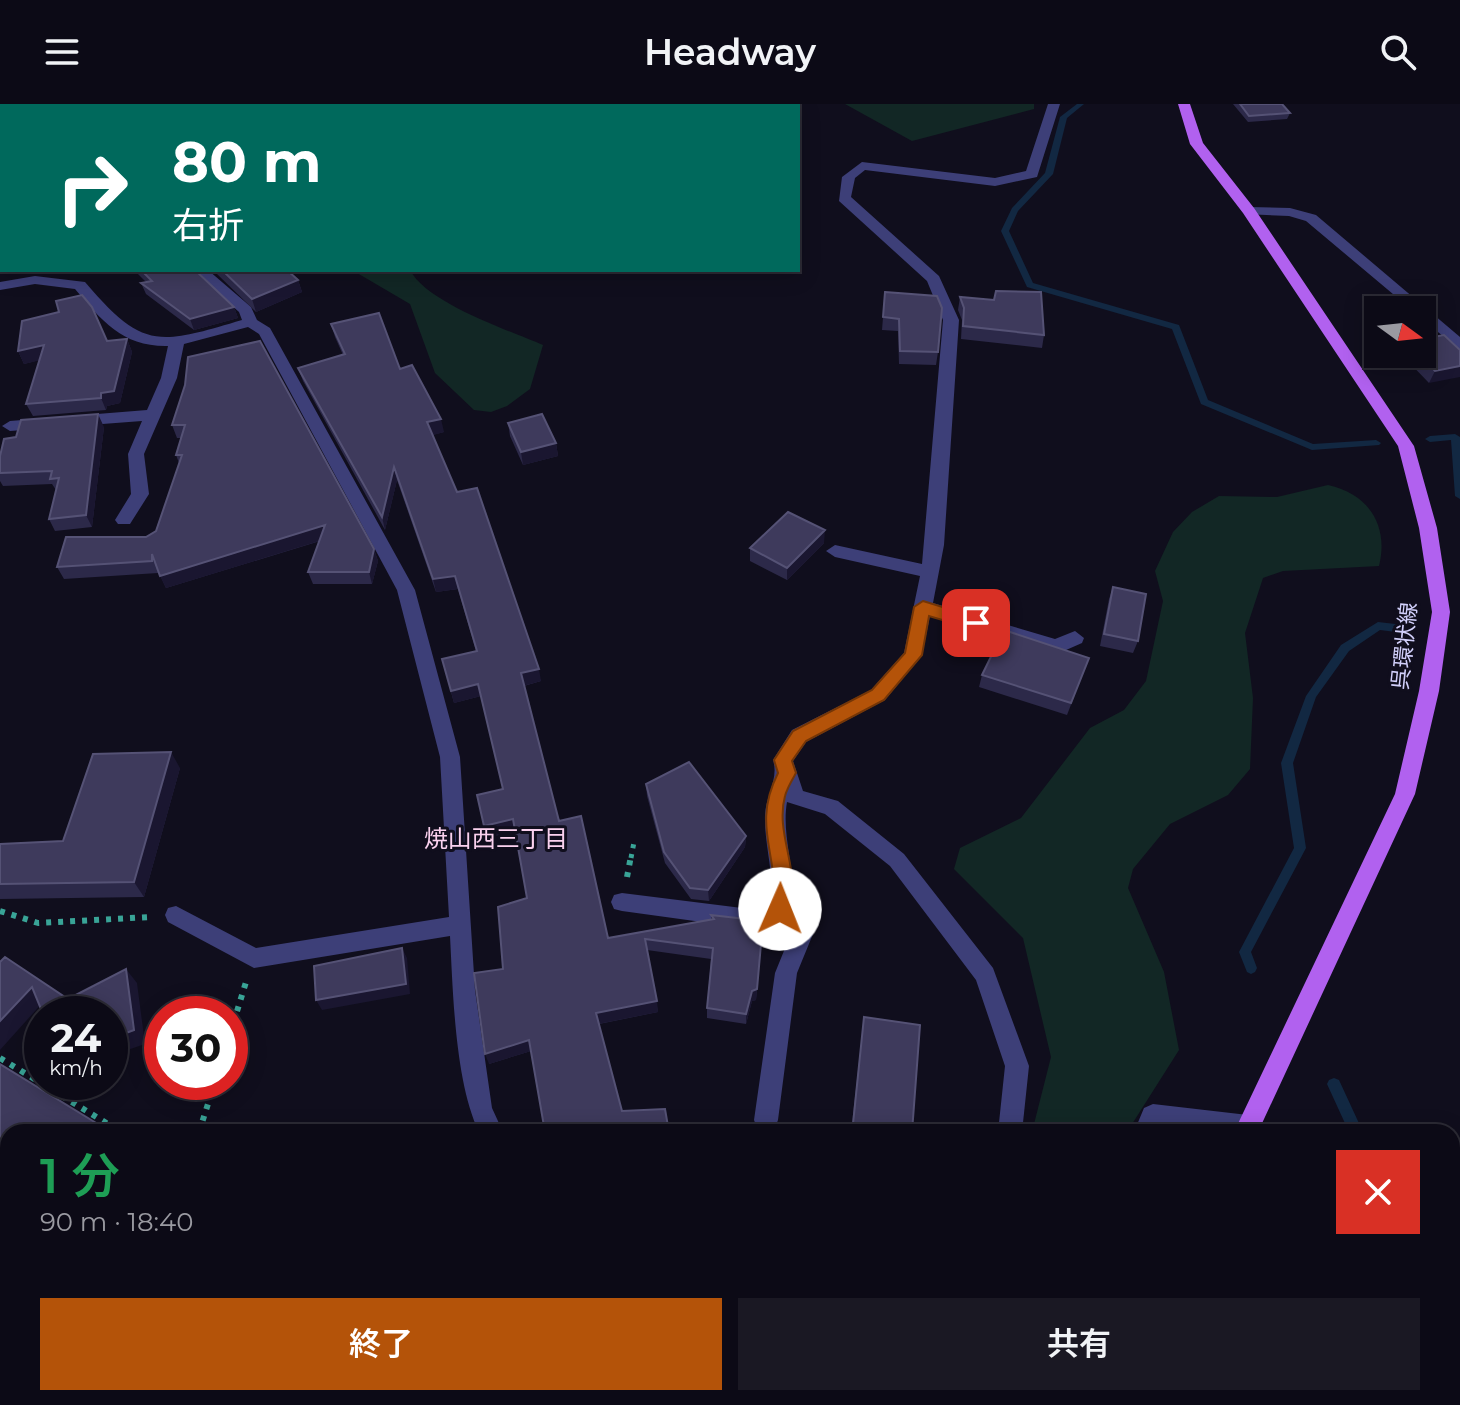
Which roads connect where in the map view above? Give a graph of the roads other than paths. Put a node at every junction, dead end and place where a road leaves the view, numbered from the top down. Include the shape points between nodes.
1 (1054, 104) edge
2 (1184, 104) edge
3 (1249, 211) junction
4 (201, 272) edge
5 (0, 286) edge
6 (1405, 296) edge
7 (250, 322) junction
8 (1436, 322) edge
9 (177, 340) junction
10 (1458, 341) edge
11 (153, 415) junction
12 (10, 426) dead end
13 (124, 520) dead end
14 (835, 551) dead end
15 (930, 572) junction
16 (923, 607) junction
17 (1075, 638) dead end
18 (787, 773) junction
19 (622, 902) road end
20 (780, 909) junction
21 (176, 915) road end
22 (461, 925) junction
23 (766, 1120) dead end
24 (488, 1124) edge
25 (1011, 1124) edge
26 (1150, 1124) edge
27 (1208, 1124) edge
28 (1252, 1124) edge

1 - 15 street via 1032,174 995,182 862,166 849,177 844,198 934,279 951,320
2 - 3 main road, 呉環状線 via 1197,144
3 - 6 street via 1311,218
3 - 28 main road, 呉環状線 via 1406,446 1428,528 1441,612 1405,794
4 - 7 street via 246,310
5 - 9 street via 35,280 80,285 120,330 159,342
7 - 9 street
7 - 22 street via 265,331 406,590 450,757
8 - 10 street
9 - 11 street
11 - 12 street
11 - 13 street via 136,454 140,494
14 - 15 street
15 - 16 street
16 - 17 street via 1057,647
16 - 18 street via 913,655 878,695 799,736 783,760
18 - 20 street via 775,797 774,835 784,892
18 - 25 street via 795,797 831,807 897,860 985,975 1017,1066
19 - 20 street via 760,920
20 - 23 street via 802,934 786,973
21 - 22 street via 254,958
22 - 24 street via 478,1094
26 - 27 street via 1153,1116

